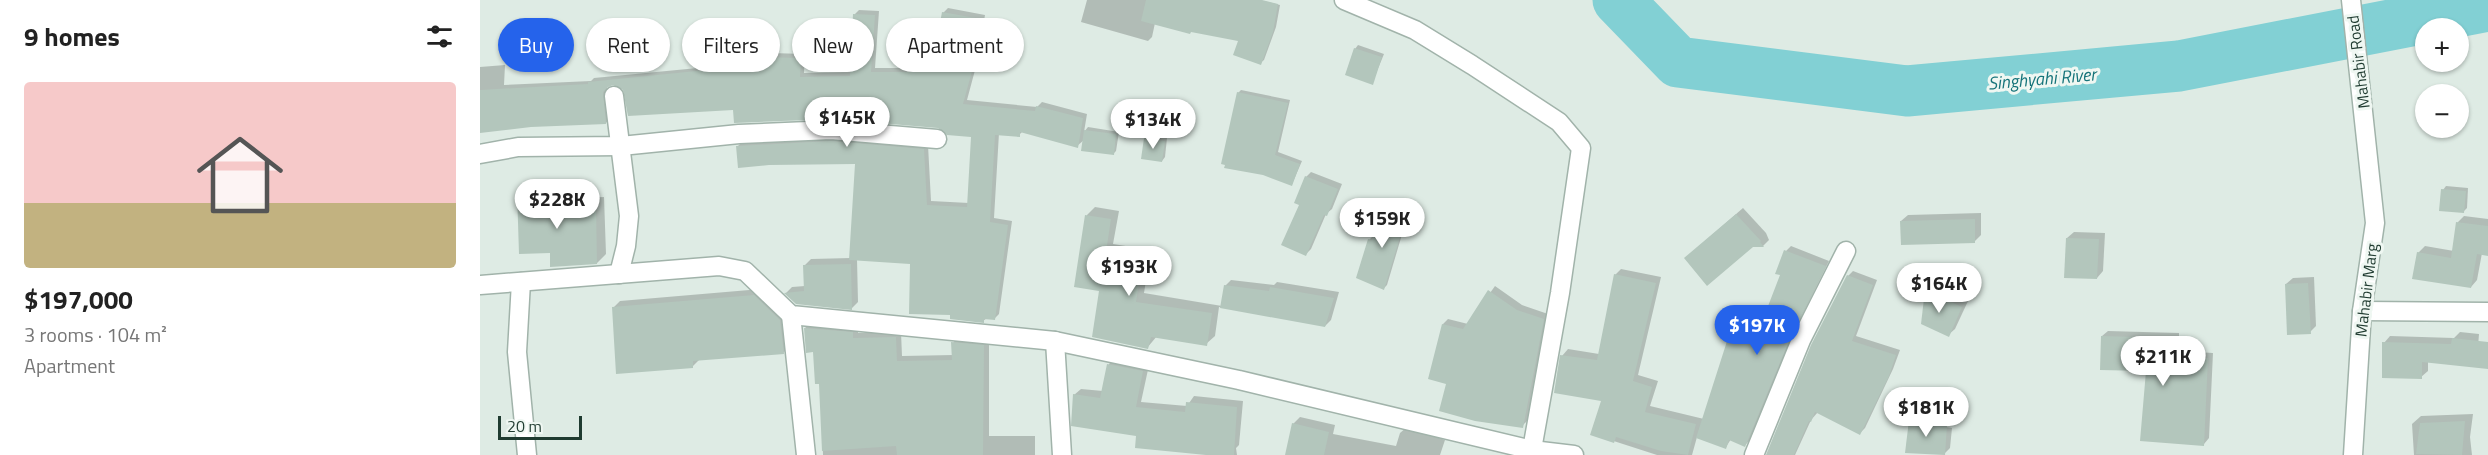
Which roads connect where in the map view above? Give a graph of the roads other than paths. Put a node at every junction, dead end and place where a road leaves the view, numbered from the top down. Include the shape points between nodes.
1 (1344, 0) edge
2 (2351, 0) edge
3 (614, 96) dead end
4 (2365, 124) joint
5 (938, 139) dead end
6 (621, 146) junction
7 (480, 154) edge
8 (1846, 251) dead end
9 (619, 274) junction
10 (521, 282) junction
11 (480, 285) edge
12 (2362, 311) junction
13 (2488, 312) edge
14 (791, 315) junction
15 (1055, 341) junction
16 (1532, 452) edge
17 (527, 455) edge
18 (806, 455) edge
19 (1062, 455) edge
20 (1574, 455) edge
21 (1754, 455) edge
22 (2352, 455) edge

1 - 16 street via 1414,30 1498,82 1559,122 1581,148
2 - 4 street, Mahabir Road
3 - 6 street
4 - 12 street, Mahabir Marg via 2374,223
5 - 6 street via 831,130
6 - 7 street via 518,147
6 - 9 street via 629,216 627,246
8 - 21 street via 1801,340
9 - 10 street
9 - 14 street via 719,266 745,271
10 - 11 street
10 - 17 street via 517,352
12 - 13 street
12 - 22 street, Mahabir Marg
14 - 15 street
14 - 18 street
15 - 16 street via 1239,380
15 - 19 street
16 - 20 street

